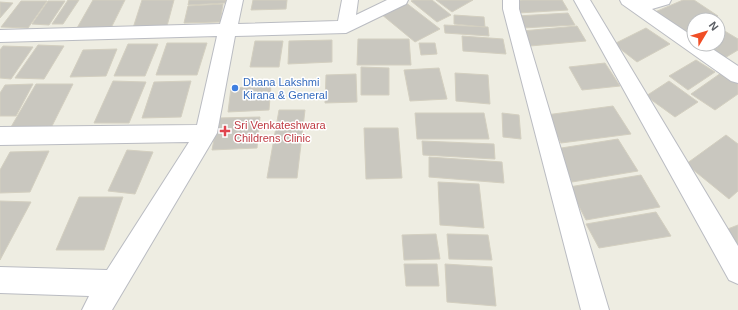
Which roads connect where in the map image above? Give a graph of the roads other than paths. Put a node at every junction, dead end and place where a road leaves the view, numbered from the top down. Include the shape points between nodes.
1 (235, 0) edge
2 (350, 0) edge
3 (400, 0) edge
4 (511, 0) edge
5 (582, 0) edge
6 (663, 0) edge
7 (633, 4) edge
8 (346, 27) junction
9 (227, 31) junction
10 (0, 36) edge
11 (738, 76) edge
12 (206, 133) junction
13 (0, 136) edge
14 (738, 271) edge
15 (0, 280) edge
16 (114, 284) junction
17 (96, 310) edge
18 (595, 310) edge

1 - 9 street
2 - 8 street
3 - 8 street
4 - 18 street via 511,9
5 - 14 street
6 - 7 street
7 - 11 street
8 - 9 street
9 - 10 street
9 - 12 street
12 - 13 street
12 - 16 street
15 - 16 street
16 - 17 street

